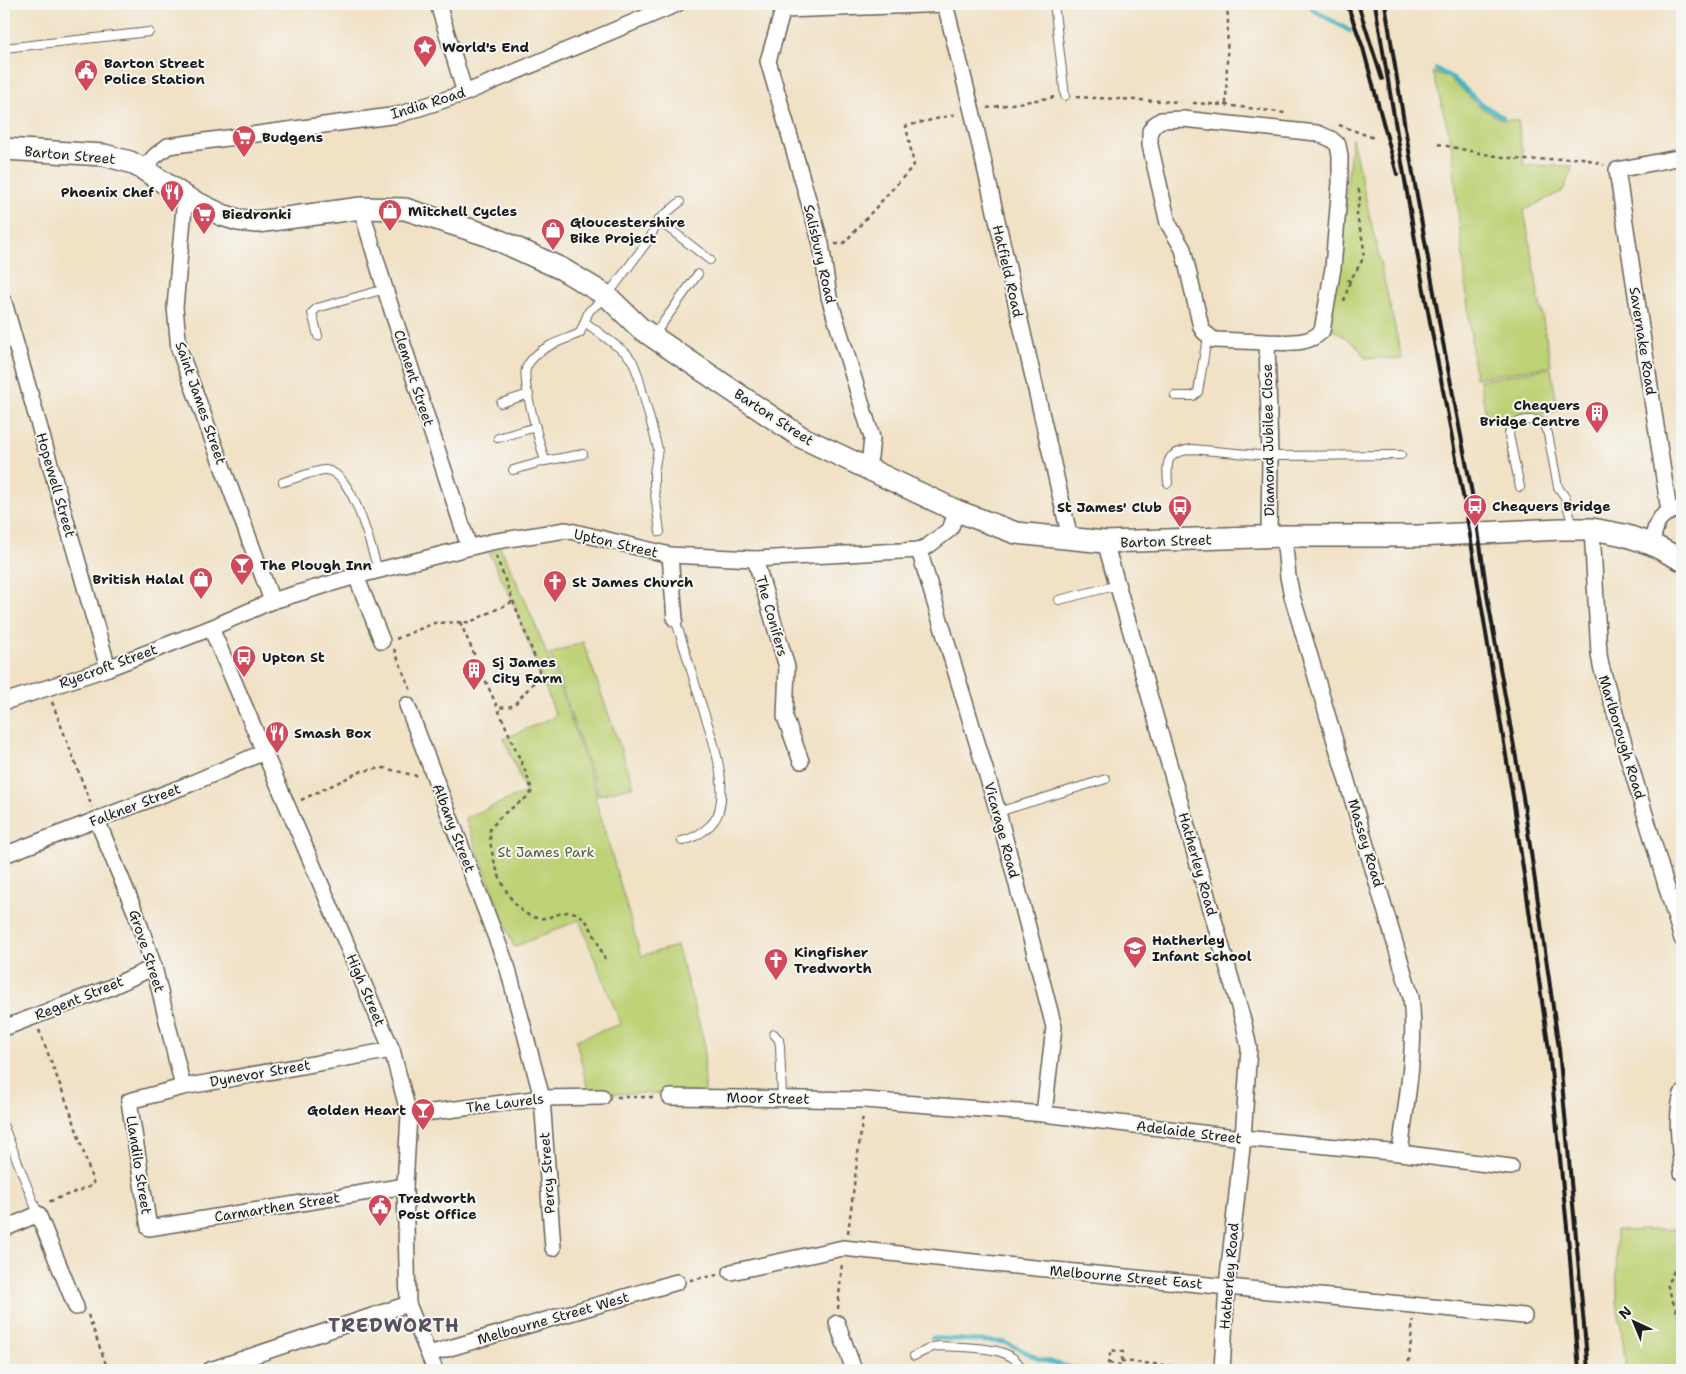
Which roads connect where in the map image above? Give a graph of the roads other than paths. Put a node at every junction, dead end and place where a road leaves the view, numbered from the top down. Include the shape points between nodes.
1 (438, 4) edge
2 (677, 4) edge
3 (946, 4) edge
4 (1054, 4) edge
5 (149, 32) dead end
6 (4, 48) edge
7 (465, 93) junction
8 (1065, 96) road end
9 (4, 149) edge
10 (1682, 157) edge
11 (143, 169) junction
12 (185, 197) junction
13 (680, 202) dead end
14 (360, 208) junction
15 (658, 220) junction
16 (710, 260) dead end
17 (698, 274) dead end
18 (385, 289) junction
19 (607, 296) junction
20 (4, 302) edge
21 (585, 322) junction
22 (318, 336) dead end
23 (1209, 336) junction
24 (653, 337) junction
25 (1267, 342) junction
26 (529, 394) junction
27 (1175, 396) dead end
28 (500, 403) dead end
29 (536, 427) junction
30 (498, 438) dead end
31 (582, 454) dead end
32 (1401, 454) dead end
33 (1270, 456) junction
34 (545, 461) junction
35 (864, 467) junction
36 (513, 470) dead end
37 (283, 482) dead end
38 (1168, 483) dead end
39 (1520, 487) dead end
40 (1676, 510) edge
41 (957, 511) junction
42 (1583, 529) junction
43 (660, 532) dead end
44 (1276, 537) junction
45 (1070, 538) junction
46 (1106, 542) junction
47 (1651, 544) junction
48 (469, 547) junction
49 (919, 550) junction
50 (670, 555) junction
51 (756, 559) junction
52 (1682, 560) edge
53 (378, 570) junction
54 (356, 576) junction
55 (1118, 585) junction
56 (1059, 600) dead end
57 (272, 602) junction
58 (675, 619) joint
59 (211, 628) junction
60 (387, 641) road end
61 (108, 668) junction
62 (4, 702) edge
63 (407, 705) road end
64 (264, 752) junction
65 (801, 761) dead end
66 (1106, 779) dead end
67 (998, 812) junction
68 (97, 820) junction
69 (682, 841) dead end
70 (4, 855) edge
71 (1682, 939) edge
72 (154, 967) junction
73 (4, 1028) edge
74 (774, 1034) dead end
75 (392, 1050) junction
76 (182, 1087) junction
77 (1682, 1094) edge
78 (602, 1097) road end
79 (670, 1097) road end
80 (542, 1098) junction
81 (782, 1098) junction
82 (865, 1100) joint
83 (129, 1101) joint
84 (1044, 1114) junction
85 (409, 1115) junction
86 (4, 1127) edge
87 (1243, 1138) junction
88 (1400, 1153) junction
89 (1511, 1167) dead end
90 (1682, 1173) edge
91 (405, 1186) junction
92 (38, 1214) junction
93 (149, 1228) joint
94 (4, 1229) edge
95 (553, 1248) dead end
96 (731, 1272) road end
97 (678, 1282) road end
98 (1227, 1286) junction
99 (408, 1304) junction
100 (76, 1307) road end
101 (1524, 1316) dead end
102 (837, 1323) road end
103 (428, 1354) junction
104 (914, 1356) dead end
105 (210, 1370) edge
106 (435, 1370) edge
107 (854, 1370) edge
108 (1022, 1370) edge
109 (1222, 1370) edge

1 - 7 street
2 - 7 street, India Road
3 - 35 street, Salisbury Road via 783,10 768,61 821,244 829,296 872,438 870,457
3 - 45 street, Hatfield Road
4 - 8 lane
5 - 6 lane
7 - 11 street, India Road via 398,115 168,146
9 - 11 main road, Barton Street via 104,155
10 - 40 street, Savernake Road via 1617,170
11 - 12 main road, Barton Street
12 - 14 main road, Barton Street via 222,216 257,222
12 - 57 street, Saint James Street via 175,307 179,349
13 - 15 lane
14 - 18 street, Clement Street
14 - 19 main road, Barton Street via 406,209 487,235 562,269
15 - 16 lane
15 - 19 lane via 650,238
17 - 24 lane
18 - 22 lane via 317,308 312,313
18 - 48 street, Clement Street
19 - 21 lane via 589,311
19 - 24 main road, Barton Street
20 - 61 street, Hopewell Street
21 - 26 lane via 580,333 546,347 529,363 526,369
21 - 43 lane via 626,353 638,375 658,449 654,486
23 - 25 street via 1214,340
23 - 25 street via 1202,327 1183,249 1168,222 1150,145 1150,131 1161,120 1183,119 1317,133 1338,145 1340,183 1333,268 1322,331 1304,342
23 - 27 lane via 1198,392 1192,396
24 - 35 main road, Barton Street via 801,437
25 - 33 street, Diamond Jubilee Close
26 - 28 lane
26 - 29 lane
29 - 30 lane
29 - 34 lane
31 - 34 lane
32 - 33 lane
33 - 38 lane via 1180,450 1169,458
33 - 44 street, Diamond Jubilee Close
34 - 36 lane
35 - 41 main road, Barton Street
37 - 53 lane via 324,470 339,477 348,487 358,510
39 - 42 lane via 1510,428 1518,422 1535,420 1542,422 1548,434 1558,488
40 - 47 street via 1660,516
41 - 45 main road, Barton Street via 1016,533
41 - 49 street, Upton Street via 950,529
42 - 44 main road, Barton Street via 1418,536
42 - 47 main road, Barton Street via 1624,535
42 - 71 street, Marlborough Road via 1601,666
44 - 46 main road, Barton Street
44 - 88 street, Massey Road via 1411,997 1414,1042
45 - 46 main road, Barton Street
46 - 55 street, Hatherley Road
47 - 52 main road, Barton Street
48 - 50 street, Upton Street via 566,530
48 - 53 street, Upton Street
49 - 51 street, Upton Street
49 - 67 street, Vicarage Road
50 - 51 street, Upton Street
50 - 58 street
51 - 65 street, The Conifers via 787,667 785,717
53 - 54 street, Upton Street
54 - 57 street, Upton Street
54 - 60 street
55 - 56 lane
55 - 87 street, Hatherley Road via 1244,1024 1249,1048
57 - 59 street, Upton Street
58 - 69 lane via 715,744 721,800 719,814 704,832
59 - 61 street, Ryecroft Street
59 - 64 street, High Street
61 - 62 street, Ryecroft Street
63 - 80 street, Albany Street via 508,969
64 - 68 street, Falkner Street
64 - 75 street, High Street
66 - 67 lane
67 - 84 street, Vicarage Road via 1054,1027
68 - 70 street, Falkner Street
68 - 72 street, Grove Street
72 - 73 street, Regent Street via 110,988
72 - 76 street, Grove Street
74 - 81 lane via 780,1046
75 - 76 street, Dynevor Street
75 - 85 street, High Street
76 - 83 street, Dynevor Street
77 - 90 street via 1678,1118
78 - 80 street, The Laurels
79 - 81 street, Moor Street
80 - 85 street, The Laurels
80 - 95 street, Percy Street
81 - 82 street, Moor Street
82 - 84 street, Adelaide Street
83 - 93 street, Llandilo Street
84 - 87 street, Adelaide Street
85 - 91 street, High Street
86 - 92 lane
87 - 88 street, Adelaide Street
87 - 98 street, Hatherley Road
88 - 89 street, Adelaide Street
91 - 93 street, Carmarthen Street
91 - 99 street, High Street
92 - 94 street
92 - 100 street
96 - 98 street, Melbourne Street East via 843,1248
97 - 103 street, Melbourne Street West
98 - 101 street, Melbourne Street East
98 - 109 street, Hatherley Road
99 - 103 street, High Street
99 - 105 street
102 - 107 street
103 - 106 street, High Street
104 - 108 lane via 940,1346 996,1350 1015,1359

